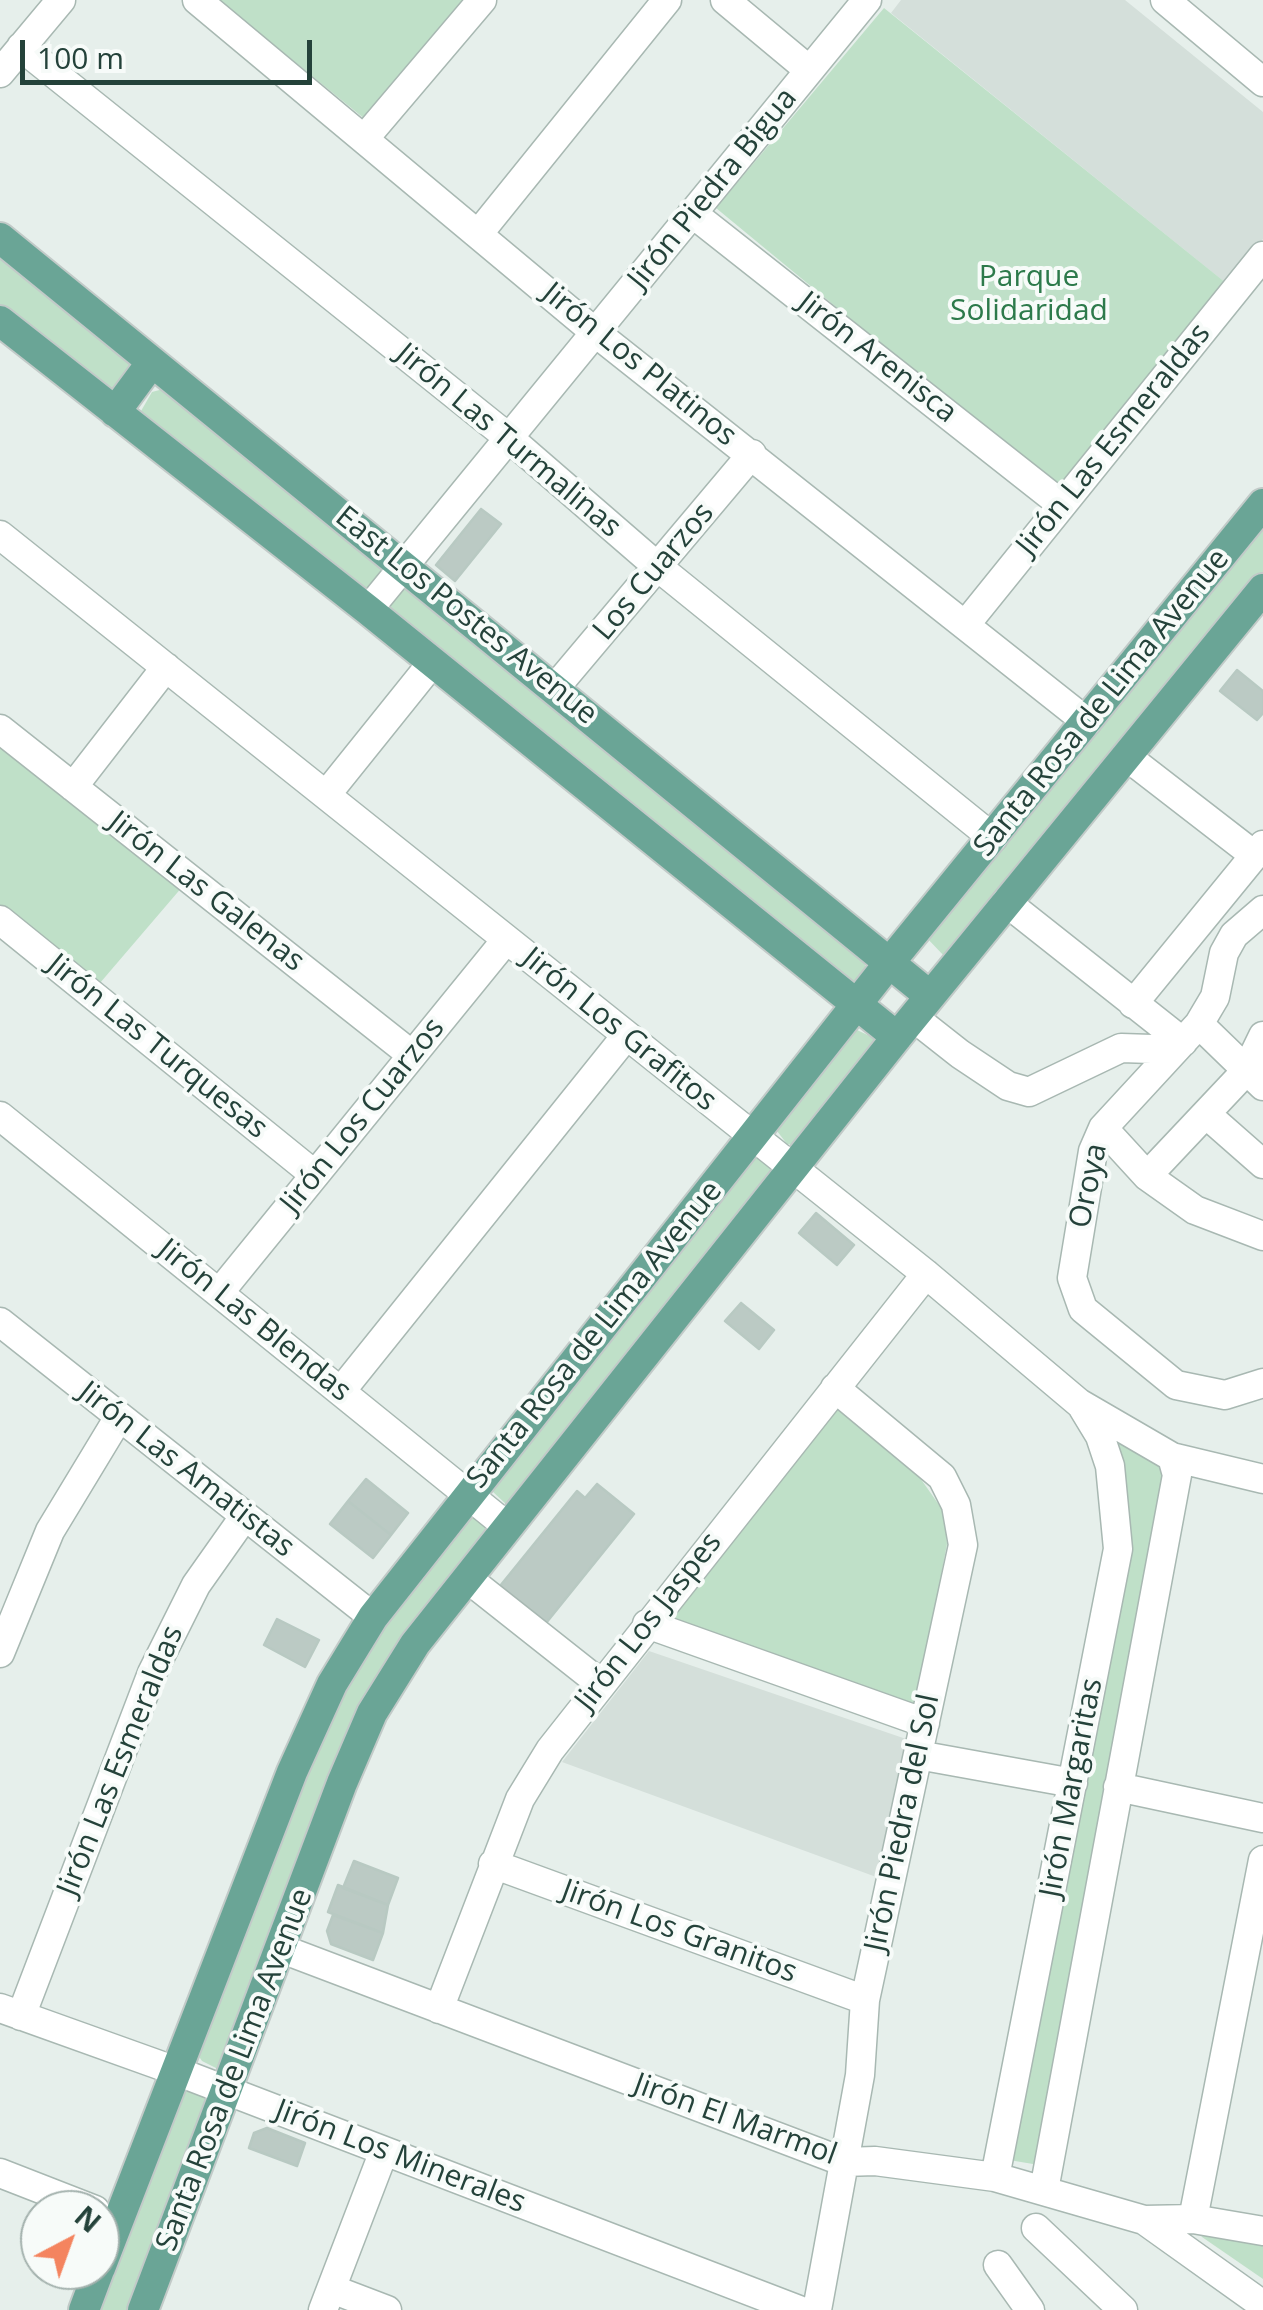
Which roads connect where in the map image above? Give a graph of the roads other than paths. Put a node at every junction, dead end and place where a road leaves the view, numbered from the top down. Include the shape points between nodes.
1 (61, 0) edge
2 (197, 0) edge
3 (482, 0) edge
4 (667, 0) edge
5 (725, 0) edge
6 (867, 0) edge
7 (1165, 0) edge
8 (22, 47) junction
9 (809, 70) junction
10 (0, 73) edge
11 (1263, 82) edge
12 (364, 139) junction
13 (692, 212) junction
14 (480, 233) junction
15 (0, 238) edge
16 (1263, 256) edge
17 (0, 322) edge
18 (596, 333) junction
19 (152, 362) junction
20 (115, 412) junction
21 (509, 438) junction
22 (752, 454) junction
23 (1061, 504) junction
24 (1263, 504) edge
25 (0, 535) edge
26 (406, 566) junction
27 (658, 567) junction
28 (1263, 589) edge
29 (368, 610) junction
30 (966, 624) junction
31 (432, 662) junction
32 (166, 667) junction
33 (555, 688) junction
34 (1088, 722) junction
35 (0, 728) edge
36 (1126, 756) junction
37 (73, 787) junction
38 (326, 795) junction
39 (993, 838) junction
40 (1259, 850) edge
41 (1006, 902) junction
42 (1263, 910) edge
43 (0, 920) edge
44 (506, 940) junction
45 (890, 962) junction
46 (856, 1004) junction
47 (1133, 1004) junction
48 (913, 1017) junction
49 (626, 1036) junction
50 (1263, 1036) edge
51 (1183, 1042) junction
52 (412, 1055) junction
53 (1254, 1078) edge
54 (1206, 1114) junction
55 (0, 1116) edge
56 (1103, 1128) junction
57 (753, 1137) junction
58 (1263, 1164) edge
59 (794, 1170) junction
60 (315, 1175) junction
61 (1147, 1176) junction
62 (1263, 1236) edge
63 (926, 1274) junction
64 (219, 1292) junction
65 (2, 1327) edge
66 (1263, 1383) edge
67 (835, 1388) junction
68 (341, 1391) junction
69 (1079, 1403) junction
70 (119, 1417) junction
71 (1172, 1457) junction
72 (1263, 1479) edge
73 (467, 1494) junction
74 (244, 1517) junction
75 (508, 1527) junction
76 (467, 1578) junction
77 (373, 1617) junction
78 (647, 1624) junction
79 (0, 1653) edge
80 (600, 1684) junction
81 (925, 1723) junction
82 (918, 1755) junction
83 (1074, 1783) junction
84 (1118, 1787) junction
85 (1263, 1818) edge
86 (1263, 1860) edge
87 (492, 1864) junction
88 (282, 1949) junction
89 (865, 2000) junction
90 (439, 2009) junction
91 (10, 2012) edge
92 (176, 2071) junction
93 (228, 2091) junction
94 (384, 2151) junction
95 (844, 2162) junction
96 (0, 2173) edge
97 (995, 2178) junction
98 (44, 2190) edge
99 (117, 2190) edge
100 (1044, 2190) junction
101 (1193, 2219) junction
102 (1144, 2220) junction
103 (1036, 2228) dead end
104 (1263, 2231) edge
105 (998, 2265) dead end
106 (328, 2299) edge
107 (1263, 2304) edge
108 (144, 2310) edge
109 (387, 2310) edge
110 (799, 2310) edge
111 (817, 2310) edge
112 (1030, 2310) edge
113 (1122, 2310) edge

1 - 8 street
2 - 12 street, Jirón Los Platinos
3 - 12 street
4 - 14 street
5 - 9 street
6 - 9 street, Jirón Piedra Bigua
7 - 11 street
8 - 10 street
8 - 21 street, Jirón Las Turmalinas
9 - 13 street, Jirón Piedra Bigua
12 - 14 street, Jirón Los Platinos
13 - 18 street, Jirón Piedra Bigua
13 - 23 street, Jirón Arenisca
14 - 18 street, Jirón Los Platinos
15 - 19 main road, East Los Postes Avenue
16 - 23 street, Jirón Las Esmeraldas
17 - 20 main road, East Los Postes Avenue
18 - 21 street, Jirón Piedra Bigua
18 - 22 street, Jirón Los Platinos
19 - 20 main road
19 - 26 main road, East Los Postes Avenue
20 - 29 main road, East Los Postes Avenue
21 - 26 street, Jirón Piedra Bigua
21 - 27 street, Jirón Las Turmalinas
22 - 27 street, Los Cuarzos
22 - 30 street, Jirón Los Platinos
23 - 30 street, Jirón Las Esmeraldas
24 - 34 main road, Santa Rosa de Lima Avenue
25 - 32 street, Jirón Los Grafitos
26 - 29 street, Jirón Piedra Bigua
26 - 33 main road, East Los Postes Avenue
27 - 33 street, Los Cuarzos
27 - 39 street, Jirón Las Turmalinas
28 - 36 main road, Santa Rosa de Lima Avenue
29 - 31 main road, East Los Postes Avenue
30 - 34 street, Jirón Los Platinos
31 - 38 street
31 - 46 main road, East Los Postes Avenue
32 - 37 street
32 - 38 street, Jirón Los Grafitos
33 - 45 main road, East Los Postes Avenue
34 - 39 main road, Santa Rosa de Lima Avenue
35 - 37 street, Jirón Las Galenas
36 - 40 street
36 - 41 main road, Santa Rosa de Lima Avenue
37 - 52 street, Jirón Las Galenas
38 - 44 street, Jirón Los Grafitos
39 - 45 main road, Santa Rosa de Lima Avenue
40 - 47 street
41 - 47 street
41 - 48 main road, Santa Rosa de Lima Avenue
42 - 51 street, Oroya via 1229,944 1215,997
43 - 60 street, Jirón Las Turquesas
44 - 49 street, Jirón Los Grafitos
44 - 52 street, Jirón Los Cuarzos
45 - 46 main road, Santa Rosa de Lima Avenue
45 - 48 main road, East Los Postes Avenue
46 - 48 main road, East Los Postes Avenue
46 - 57 main road, Santa Rosa de Lima Avenue
47 - 51 street
48 - 51 street via 1008,1086 1029,1092 1121,1048
48 - 59 main road, Santa Rosa de Lima Avenue
49 - 57 street, Jirón Los Grafitos
49 - 68 street
50 - 53 street
51 - 53 street
51 - 56 street, Oroya
52 - 60 street, Jirón Los Cuarzos
53 - 54 street
54 - 58 street
54 - 61 street
55 - 64 street, Jirón Las Blendas
56 - 61 street
56 - 66 street, Oroya via 1073,1257 1083,1309 1176,1385 1225,1395
57 - 59 street, Jirón Los Grafitos
57 - 73 main road, Santa Rosa de Lima Avenue
59 - 63 street, Jirón Los Grafitos
59 - 75 main road, Santa Rosa de Lima Avenue
60 - 64 street, Jirón Los Cuarzos
61 - 62 street via 1195,1210
63 - 67 street, Jirón Los Jaspes
63 - 69 street, Jirón Los Grafitos
64 - 68 street, Jirón Las Blendas
65 - 70 street, Jirón Las Amatistas
67 - 78 street, Jirón Los Jaspes
67 - 81 street, Jirón Piedra del Sol via 942,1476 956,1506 963,1545
68 - 73 street, Jirón Las Blendas
69 - 71 street, Jirón Los Grafitos
69 - 83 street, Jirón Margaritas via 1110,1466 1118,1550
70 - 74 street, Jirón Las Amatistas
70 - 79 street via 50,1531
71 - 72 street, Jirón Los Grafitos
71 - 84 street, Jirón Margaritas via 1177,1475
73 - 75 street, Jirón Las Blendas
73 - 77 main road, Santa Rosa de Lima Avenue
74 - 77 street, Jirón Las Amatistas
74 - 91 street, Jirón Las Esmeraldas via 196,1586 152,1673
75 - 76 main road, Santa Rosa de Lima Avenue
76 - 80 street
76 - 88 main road, Santa Rosa de Lima Avenue via 372,1714
77 - 92 main road, Santa Rosa de Lima Avenue via 314,1720
78 - 80 street, Jirón Los Jaspes
78 - 81 street
80 - 87 street, Jirón Los Jaspes via 520,1799
81 - 82 street, Jirón Piedra del Sol
82 - 83 street
82 - 89 street, Jirón Piedra del Sol
83 - 97 street, Jirón Margaritas
84 - 85 street
84 - 100 street, Jirón Margaritas
86 - 101 street
87 - 89 street, Jirón Los Granitos
87 - 90 street, Jirón Los Jaspes
88 - 90 street, Jirón El Marmol
88 - 93 main road, Santa Rosa de Lima Avenue
89 - 95 street, Jirón Piedra del Sol
90 - 95 street, Jirón El Marmol
91 - 92 street, Jirón Los Minerales
92 - 93 street, Jirón Los Minerales
92 - 99 main road, Santa Rosa de Lima Avenue
93 - 94 street, Jirón Los Minerales
93 - 108 main road, Santa Rosa de Lima Avenue
94 - 106 street
94 - 110 street, Jirón Los Minerales
95 - 97 street, Jirón El Marmol
95 - 111 street, Jirón Piedra del Sol
96 - 98 street
97 - 100 street, Jirón El Marmol
100 - 102 street, Jirón El Marmol
101 - 102 street, Jirón El Marmol
101 - 104 street, Jirón El Marmol
102 - 107 street
103 - 113 street
105 - 112 street
106 - 109 street

